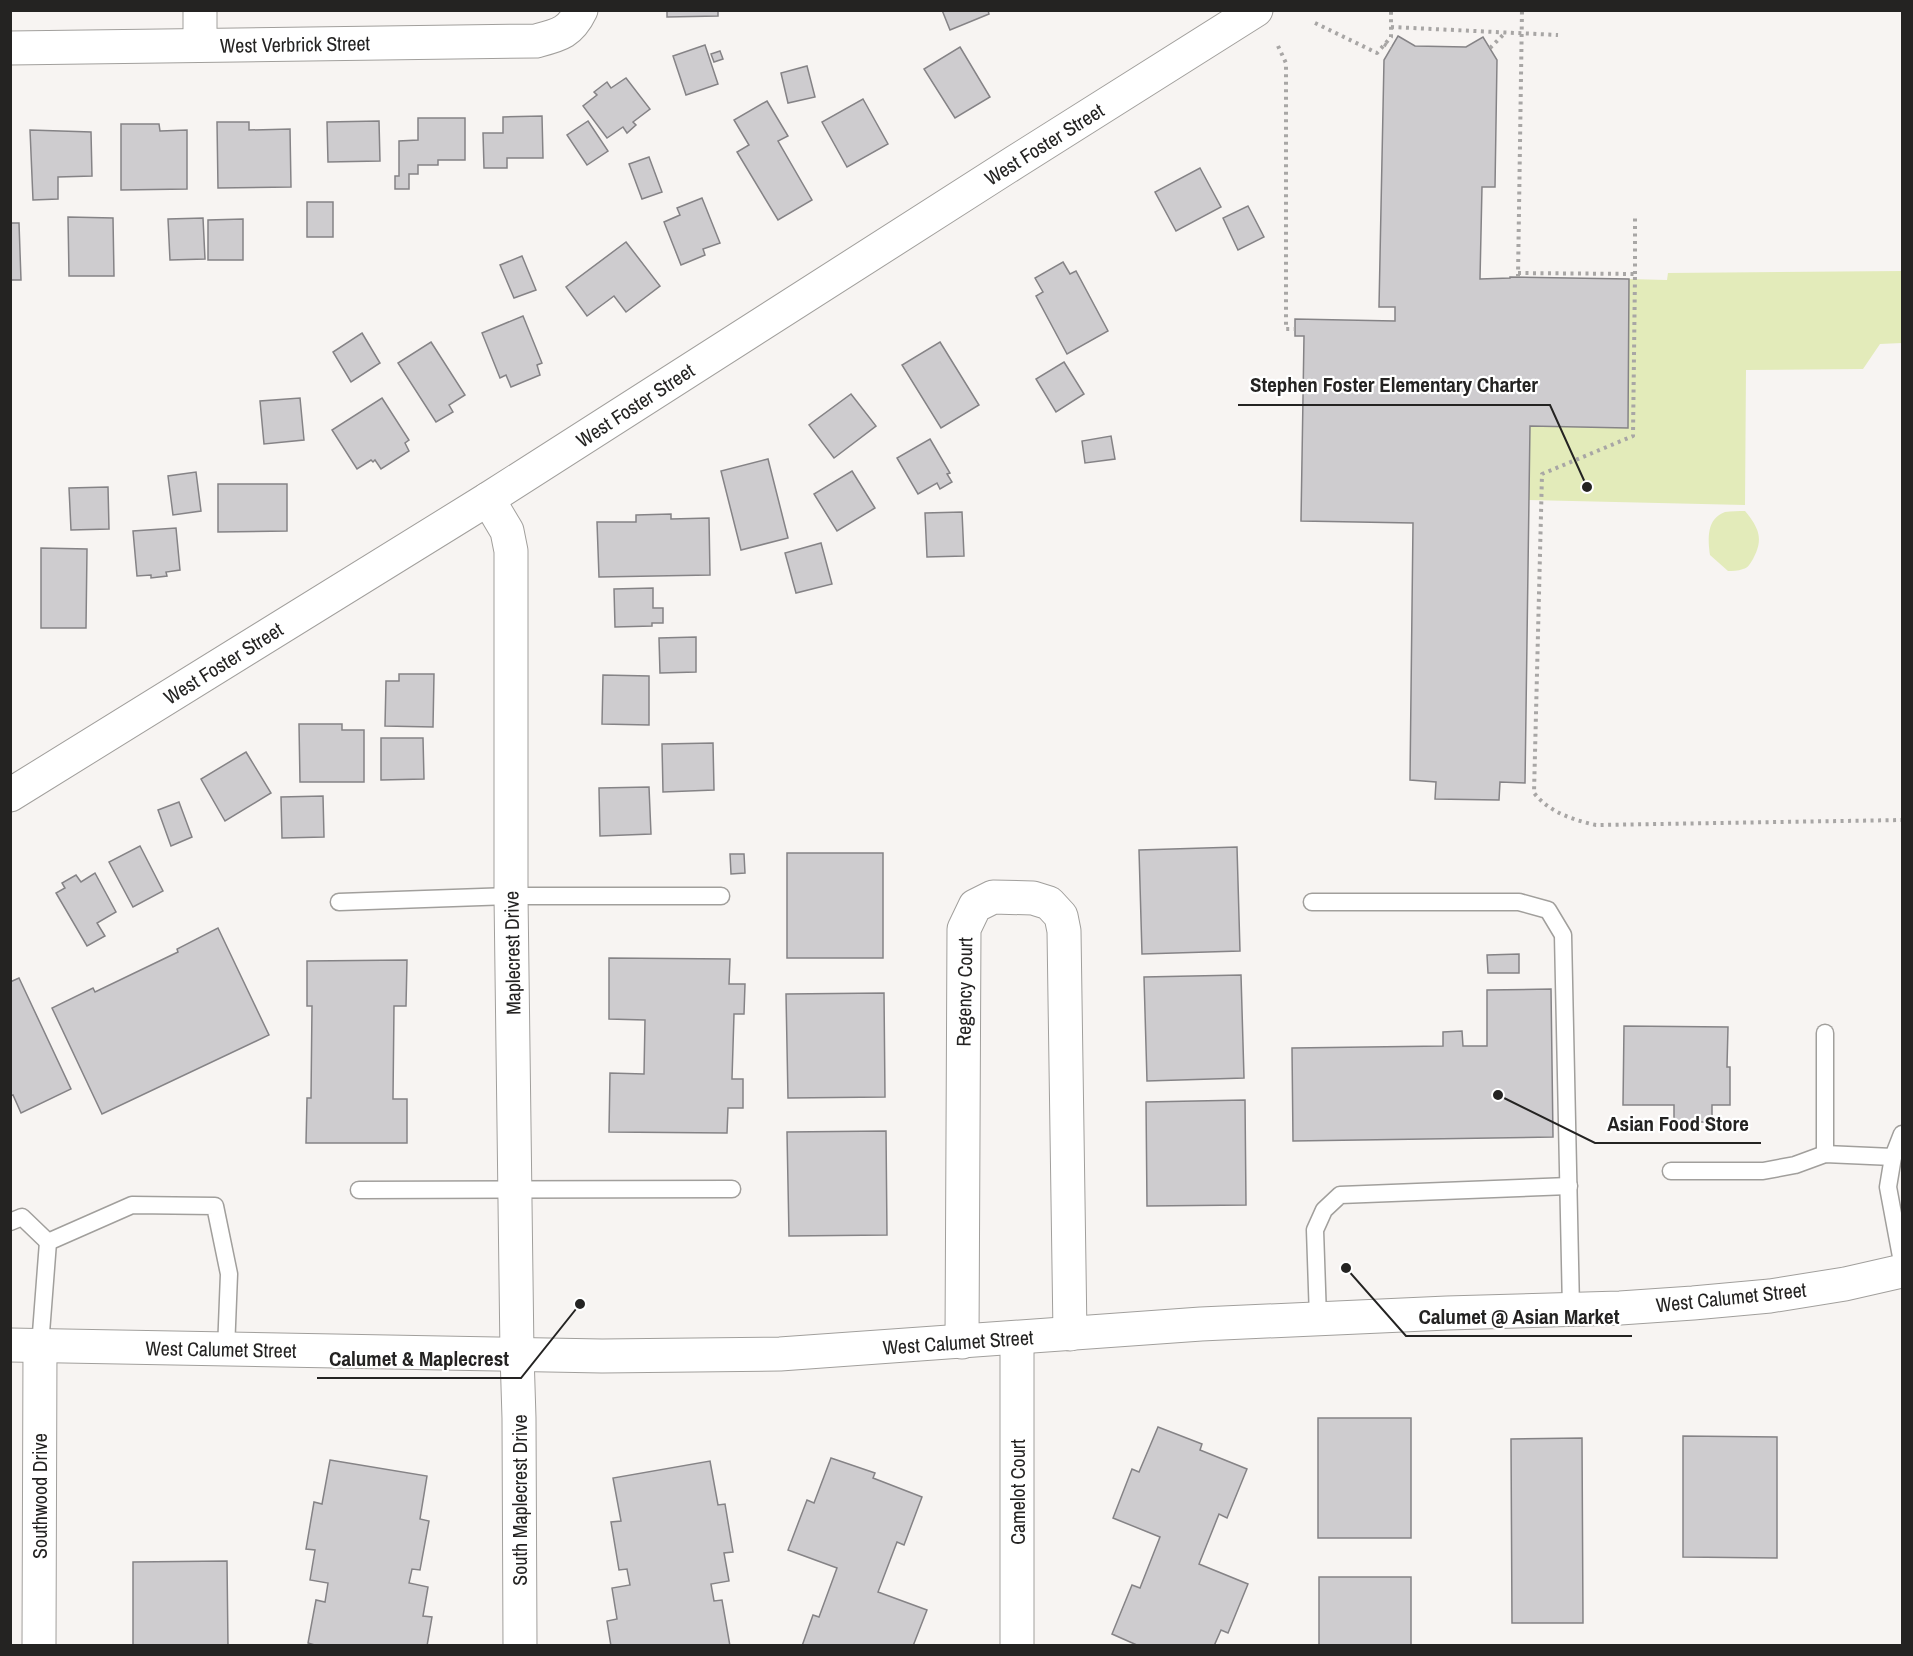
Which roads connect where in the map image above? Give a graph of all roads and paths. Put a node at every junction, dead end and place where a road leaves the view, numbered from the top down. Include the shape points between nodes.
1 (200, 10) edge
2 (1256, 10) edge
3 (1391, 10) edge
4 (1522, 10) edge
5 (578, 17) edge
6 (1315, 23) dead end
7 (1391, 27) junction
8 (1506, 32) junction
9 (1521, 33) junction
10 (1558, 34) dead end
11 (1384, 44) junction
12 (200, 45) junction
13 (1278, 46) dead end
14 (10, 48) edge
15 (1391, 48) dead end
16 (1490, 48) dead end
17 (1635, 216) dead end
18 (1635, 274) junction
19 (1295, 329) dead end
20 (488, 499) junction
21 (10, 795) edge
22 (1902, 820) edge
23 (511, 896) junction
24 (721, 896) dead end
25 (339, 902) dead end
26 (1312, 902) dead end
27 (1825, 1033) dead end
28 (1902, 1134) edge
29 (1825, 1154) junction
30 (1893, 1157) junction
31 (1671, 1171) dead end
32 (1569, 1186) junction
33 (732, 1189) dead end
34 (359, 1190) dead end
35 (515, 1190) junction
36 (10, 1222) edge
37 (48, 1242) junction
38 (1902, 1262) edge
39 (1902, 1271) edge
40 (1571, 1310) junction
41 (1318, 1318) junction
42 (1070, 1334) junction
43 (1017, 1338) junction
44 (962, 1342) junction
45 (25, 1346) edge
46 (226, 1350) junction
47 (517, 1354) junction
48 (39, 1646) edge
49 (520, 1646) edge
50 (1017, 1646) edge

1 - 12 street
2 - 20 street, West Foster Street
3 - 7 path
4 - 9 path
5 - 12 street, West Verbrick Street via 560,35 536,41
6 - 11 path via 1377,53
7 - 8 path
7 - 11 path
8 - 9 path
8 - 16 path
9 - 10 path
9 - 18 path via 1518,275
11 - 15 path
12 - 14 street, West Verbrick Street
13 - 19 path via 1286,63 1286,329
17 - 18 path
18 - 22 path via 1633,436 1542,474 1534,793 1558,812 1596,825
20 - 21 street, West Foster Street
20 - 23 street, Maplecrest Drive via 507,531 511,551
23 - 24 lane
23 - 25 lane
23 - 35 street, Maplecrest Drive
26 - 32 lane via 1519,902 1548,910 1563,935
27 - 29 lane
28 - 30 lane
29 - 30 lane
29 - 31 lane via 1795,1166 1763,1171
30 - 38 lane via 1888,1187
32 - 40 lane
32 - 41 lane via 1340,1195 1324,1210 1315,1230
33 - 35 lane
34 - 35 lane
35 - 47 street, Maplecrest Drive
36 - 37 lane via 22,1217
37 - 45 lane
37 - 46 lane via 132,1205 215,1206 229,1274
39 - 40 street, West Calumet Street via 1770,1296
40 - 41 street, West Calumet Street
41 - 42 street, West Calumet Street
42 - 43 street, West Calumet Street
42 - 44 street, Regency Court via 1064,931 1061,916 1049,903 1033,897 993,897 975,906 964,929
43 - 44 street, West Calumet Street
43 - 50 street, Camelot Court
44 - 47 street, West Calumet Street via 780,1354
45 - 46 street, West Calumet Street
45 - 48 street, Southwood Drive
46 - 47 street, West Calumet Street
47 - 49 street, South Maplecrest Drive

